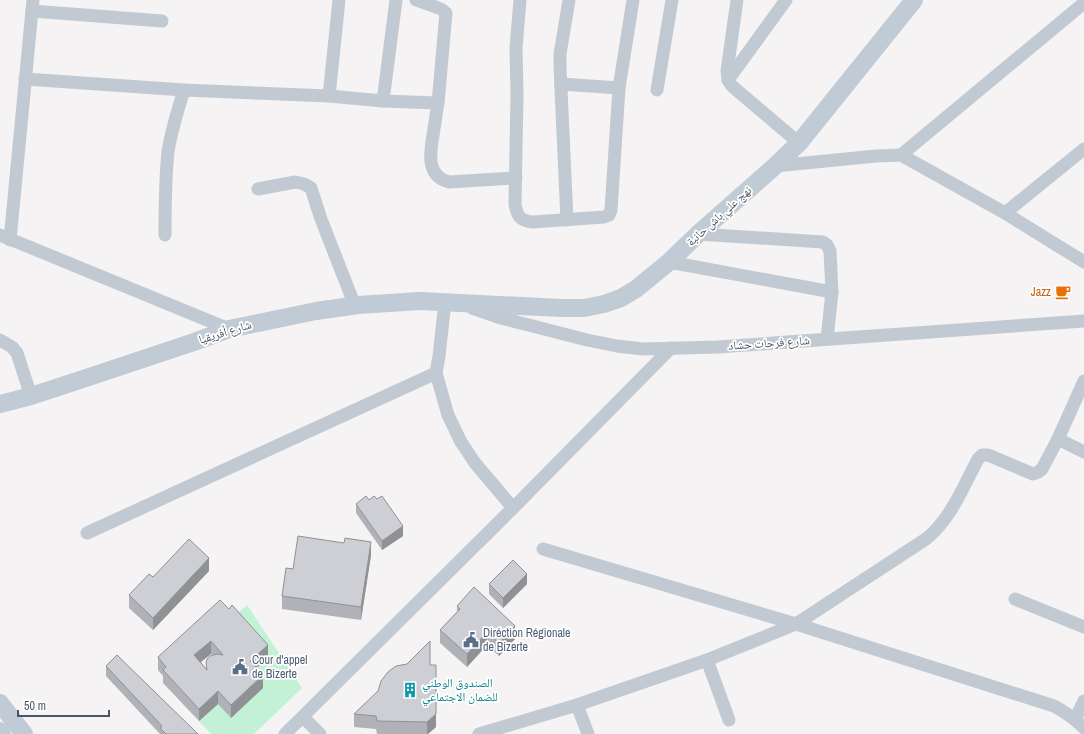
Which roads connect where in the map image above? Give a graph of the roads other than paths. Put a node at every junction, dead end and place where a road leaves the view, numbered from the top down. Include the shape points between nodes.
1 (339, 0) edge
2 (396, 0) edge
3 (416, 0) edge
4 (520, 0) edge
5 (569, 0) edge
6 (633, 0) edge
7 (672, 0) edge
8 (737, 0) edge
9 (786, 0) edge
10 (914, 0) edge
11 (1084, 3) edge
12 (33, 6) edge
13 (162, 21) dead end
14 (25, 79) junction
15 (728, 80) junction
16 (561, 84) junction
17 (619, 88) junction
18 (184, 90) junction
19 (657, 90) dead end
20 (329, 96) junction
21 (383, 101) junction
22 (438, 103) junction
23 (799, 143) junction
24 (1084, 149) edge
25 (901, 155) junction
26 (775, 166) junction
27 (516, 178) junction
28 (258, 189) dead end
29 (1005, 214) junction
30 (567, 220) junction
31 (698, 234) junction
32 (165, 235) dead end
33 (5, 238) edge
34 (669, 262) junction
35 (1084, 262) edge
36 (832, 292) junction
37 (452, 302) junction
38 (355, 306) junction
39 (1084, 321) edge
40 (229, 329) junction
41 (826, 339) junction
42 (0, 340) edge
43 (671, 348) junction
44 (436, 373) junction
45 (1084, 381) edge
46 (30, 396) junction
47 (0, 404) edge
48 (1058, 439) junction
49 (1084, 452) edge
50 (513, 508) junction
51 (87, 533) dead end
52 (543, 549) dead end
53 (1015, 599) dead end
54 (796, 624) junction
55 (1084, 627) edge
56 (707, 660) junction
57 (1084, 701) edge
58 (0, 703) edge
59 (577, 705) junction
60 (303, 717) junction
61 (729, 720) dead end
62 (1079, 724) edge
63 (0, 731) edge
64 (2, 734) edge
65 (24, 734) edge
66 (286, 734) edge
67 (321, 734) edge
68 (479, 734) edge
69 (588, 734) edge

1 - 20 street
2 - 21 street
3 - 22 street via 440,8 446,13
4 - 27 street via 516,48
5 - 16 street via 560,54
6 - 17 street
7 - 19 street
8 - 15 street
9 - 15 street
10 - 23 street, نهج علي باش حانبة
11 - 25 street
12 - 13 street
12 - 14 street
14 - 18 street
14 - 33 street
15 - 23 street
16 - 17 street
16 - 30 street
17 - 30 street via 611,210 604,218
18 - 20 street
18 - 32 street via 169,151
20 - 21 street
21 - 22 street
22 - 27 street via 430,157 439,178 449,182
23 - 26 street, نهج علي باش حانبة
24 - 29 street
25 - 26 street
25 - 29 street
26 - 31 street, نهج علي باش حانبة
27 - 30 street via 515,204 520,218 526,222
28 - 38 street via 295,182 311,188
29 - 35 street
31 - 34 street, نهج علي باش حانبة
31 - 36 street via 823,242 830,251
33 - 40 street
34 - 36 street
34 - 37 street, نهج علي باش حانبة via 636,289 620,298 584,308
36 - 41 street
37 - 38 street, شارع أفريقيا via 420,301
37 - 43 street, شارع فرحات حشاد via 501,318 588,340 643,349
37 - 44 street
38 - 40 street, شارع أفريقيا via 316,311
39 - 41 street, شارع فرحات حشاد
40 - 46 street, شارع أفريقيا
41 - 43 street, شارع فرحات حشاد
42 - 46 street via 18,353
43 - 50 street
44 - 50 street via 448,415 461,442
44 - 51 street
45 - 48 street
46 - 47 street, شارع أفريقيا
48 - 49 street
48 - 54 street via 1042,469 1033,474 988,455 982,455 949,514 933,533
50 - 60 street
52 - 54 street
53 - 55 street
54 - 56 street
54 - 62 street via 1054,706 1066,712
56 - 59 street
56 - 61 street
57 - 62 street
58 - 65 street
59 - 68 street
59 - 69 street
60 - 66 street
60 - 67 street
63 - 64 street

